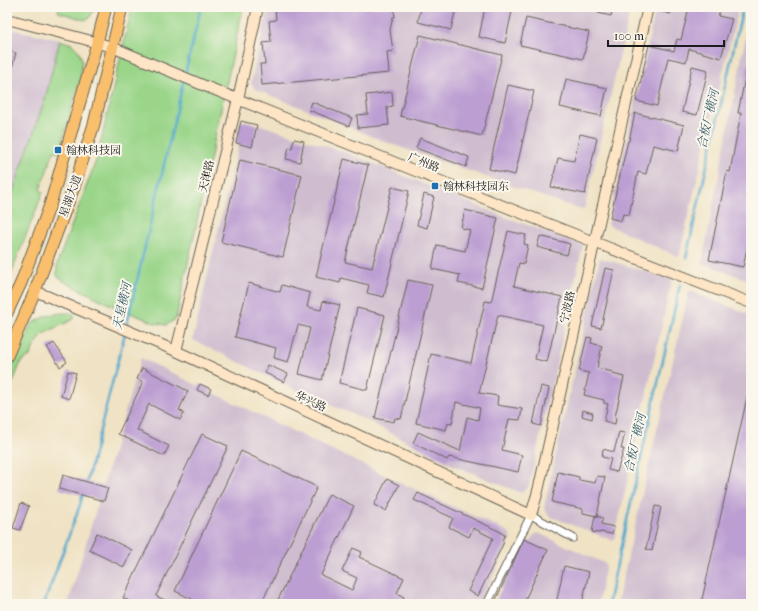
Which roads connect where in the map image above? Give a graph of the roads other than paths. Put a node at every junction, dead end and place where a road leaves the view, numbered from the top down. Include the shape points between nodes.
1 (106, 7) edge
2 (122, 7) edge
3 (258, 7) edge
4 (648, 7) edge
5 (7, 19) edge
6 (98, 43) junction
7 (112, 47) junction
8 (238, 99) junction
9 (594, 242) junction
10 (35, 291) junction
11 (751, 303) edge
12 (7, 313) edge
13 (176, 351) junction
14 (7, 356) edge
15 (530, 515) junction
16 (573, 538) dead end
17 (487, 604) edge

1 - 6 main road, 星湖大道
2 - 7 main road, 星湖大道
3 - 8 street, 天津路
4 - 9 street, 宁波路
5 - 6 street, 广州路
6 - 7 street, 广州路
6 - 12 main road, 星湖大道 via 50,205
7 - 8 street, 广州路
7 - 10 main road, 星湖大道 via 94,124 80,169
8 - 9 street, 广州路
8 - 13 street, 天津路
9 - 11 street, 广州路
9 - 15 street, 宁波路
10 - 13 street, 华兴路
10 - 14 main road, 星湖大道
13 - 15 street, 华兴路
15 - 16 street, 华兴路
15 - 17 street, 宁波路

